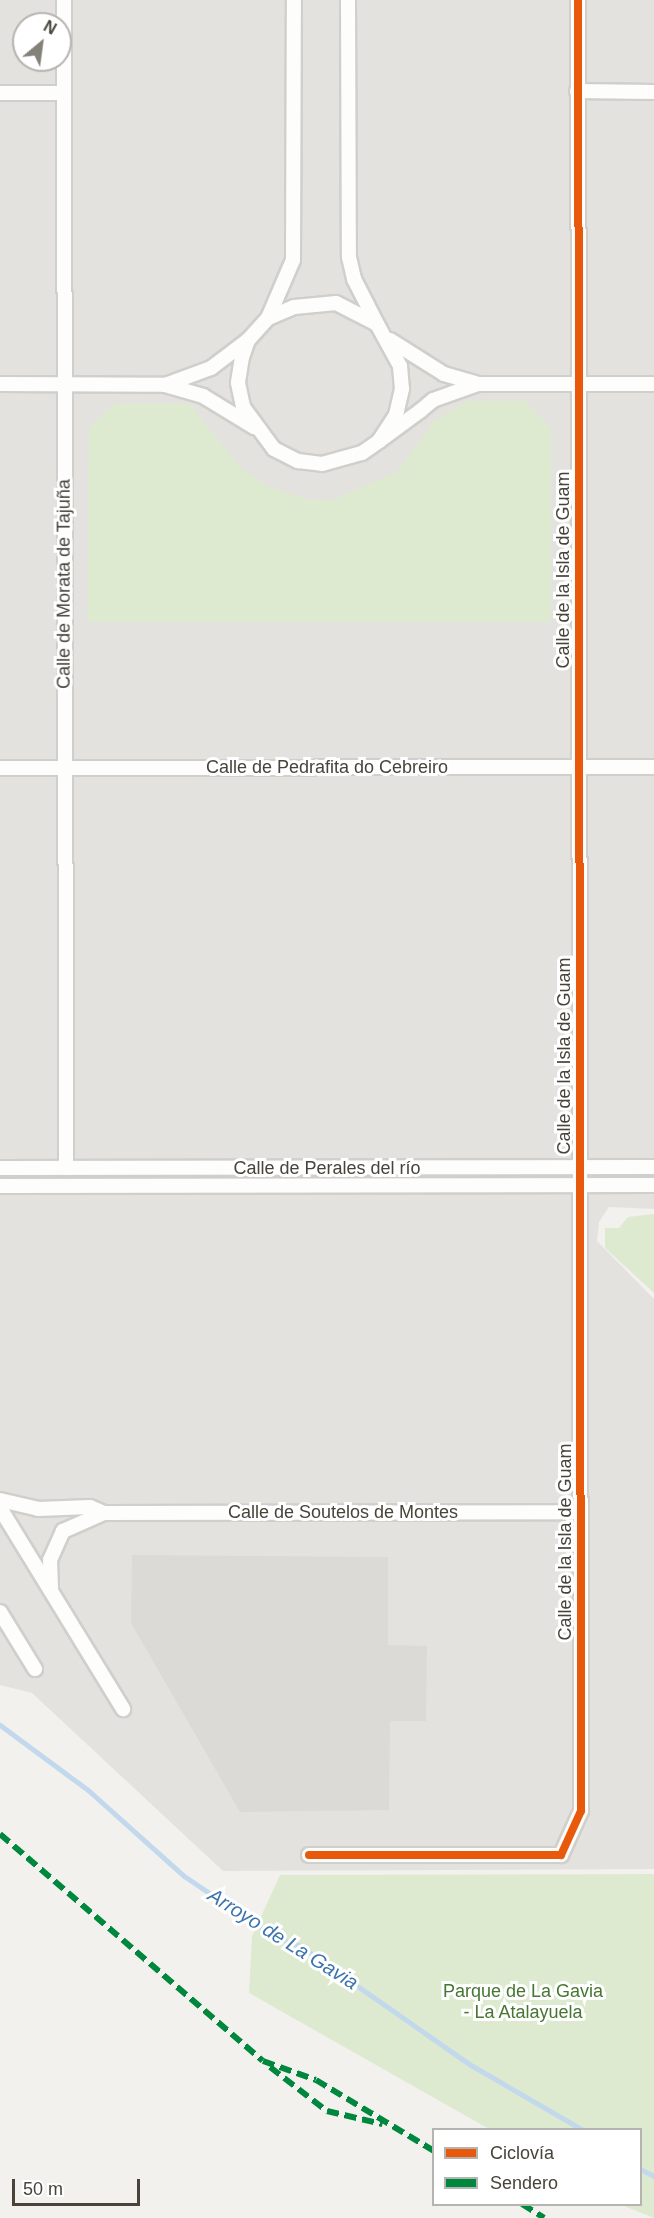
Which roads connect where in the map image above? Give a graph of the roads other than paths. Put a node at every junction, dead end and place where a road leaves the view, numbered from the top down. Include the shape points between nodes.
1 (64, 0) edge
2 (294, 0) edge
3 (348, 0) edge
4 (578, 0) edge
5 (577, 91) junction
6 (654, 92) edge
7 (0, 93) edge
8 (64, 93) junction
9 (268, 318) junction
10 (377, 324) junction
11 (248, 340) junction
12 (390, 340) junction
13 (0, 384) edge
14 (64, 384) junction
15 (165, 384) junction
16 (478, 384) junction
17 (578, 384) junction
18 (654, 384) edge
19 (254, 427) junction
20 (379, 441) junction
21 (578, 766) junction
22 (654, 767) edge
23 (0, 768) edge
24 (65, 768) junction
25 (654, 1167) edge
26 (0, 1168) edge
27 (66, 1168) junction
28 (579, 1168) junction
29 (579, 1184) junction
30 (654, 1185) edge
31 (0, 1186) edge
32 (0, 1500) edge
33 (0, 1508) edge
34 (581, 1512) junction
35 (104, 1513) junction
36 (51, 1588) junction
37 (0, 1612) edge
38 (35, 1670) dead end
39 (123, 1709) dead end
40 (309, 1855) dead end

1 - 8 street, Calle de Morata de Tajuña
2 - 9 street via 293,260
3 - 10 street via 349,257 354,279
4 - 5 street, Calle de la Isla de Guam
5 - 6 street
5 - 17 street, Calle de la Isla de Guam
7 - 8 street
8 - 14 street, Calle de Morata de Tajuña
9 - 10 street via 294,307 336,303
9 - 11 street
10 - 12 street
11 - 15 street via 211,368
11 - 19 street via 238,383
12 - 16 street via 444,374
12 - 20 street via 400,366 402,389 396,415
13 - 14 street
14 - 15 street
14 - 24 street, Calle de Morata de Tajuña
15 - 19 street via 203,396
16 - 17 street
16 - 20 street via 433,400
17 - 18 street
17 - 21 street, Calle de la Isla de Guam
19 - 20 street via 274,449 306,462 342,461
21 - 22 street, Calle de Pedrafita do Cebreiro
21 - 24 street, Calle de Pedrafita do Cebreiro
21 - 28 street, Calle de la Isla de Guam
23 - 24 street, Calle de Pedrafita do Cebreiro
24 - 27 street, Calle de Morata de Tajuña
25 - 28 street, Calle de Perales del río
26 - 27 street, Calle de Perales del río
27 - 28 street, Calle de Perales del río
28 - 29 street, Calle de la Isla de Guam
29 - 30 street, Calle de Perales del río
29 - 31 street, Calle de Perales del río
29 - 34 street, Calle de la Isla de Guam
32 - 35 street, Calle de Soutelos de Montes via 38,1509 90,1507
33 - 36 street
34 - 35 street, Calle de Soutelos de Montes
34 - 40 street, Calle de la Isla de Guam via 581,1811 561,1855
35 - 36 street, Calle de Soutelos de Montes via 71,1524 59,1536 50,1560
36 - 39 street
37 - 38 street

